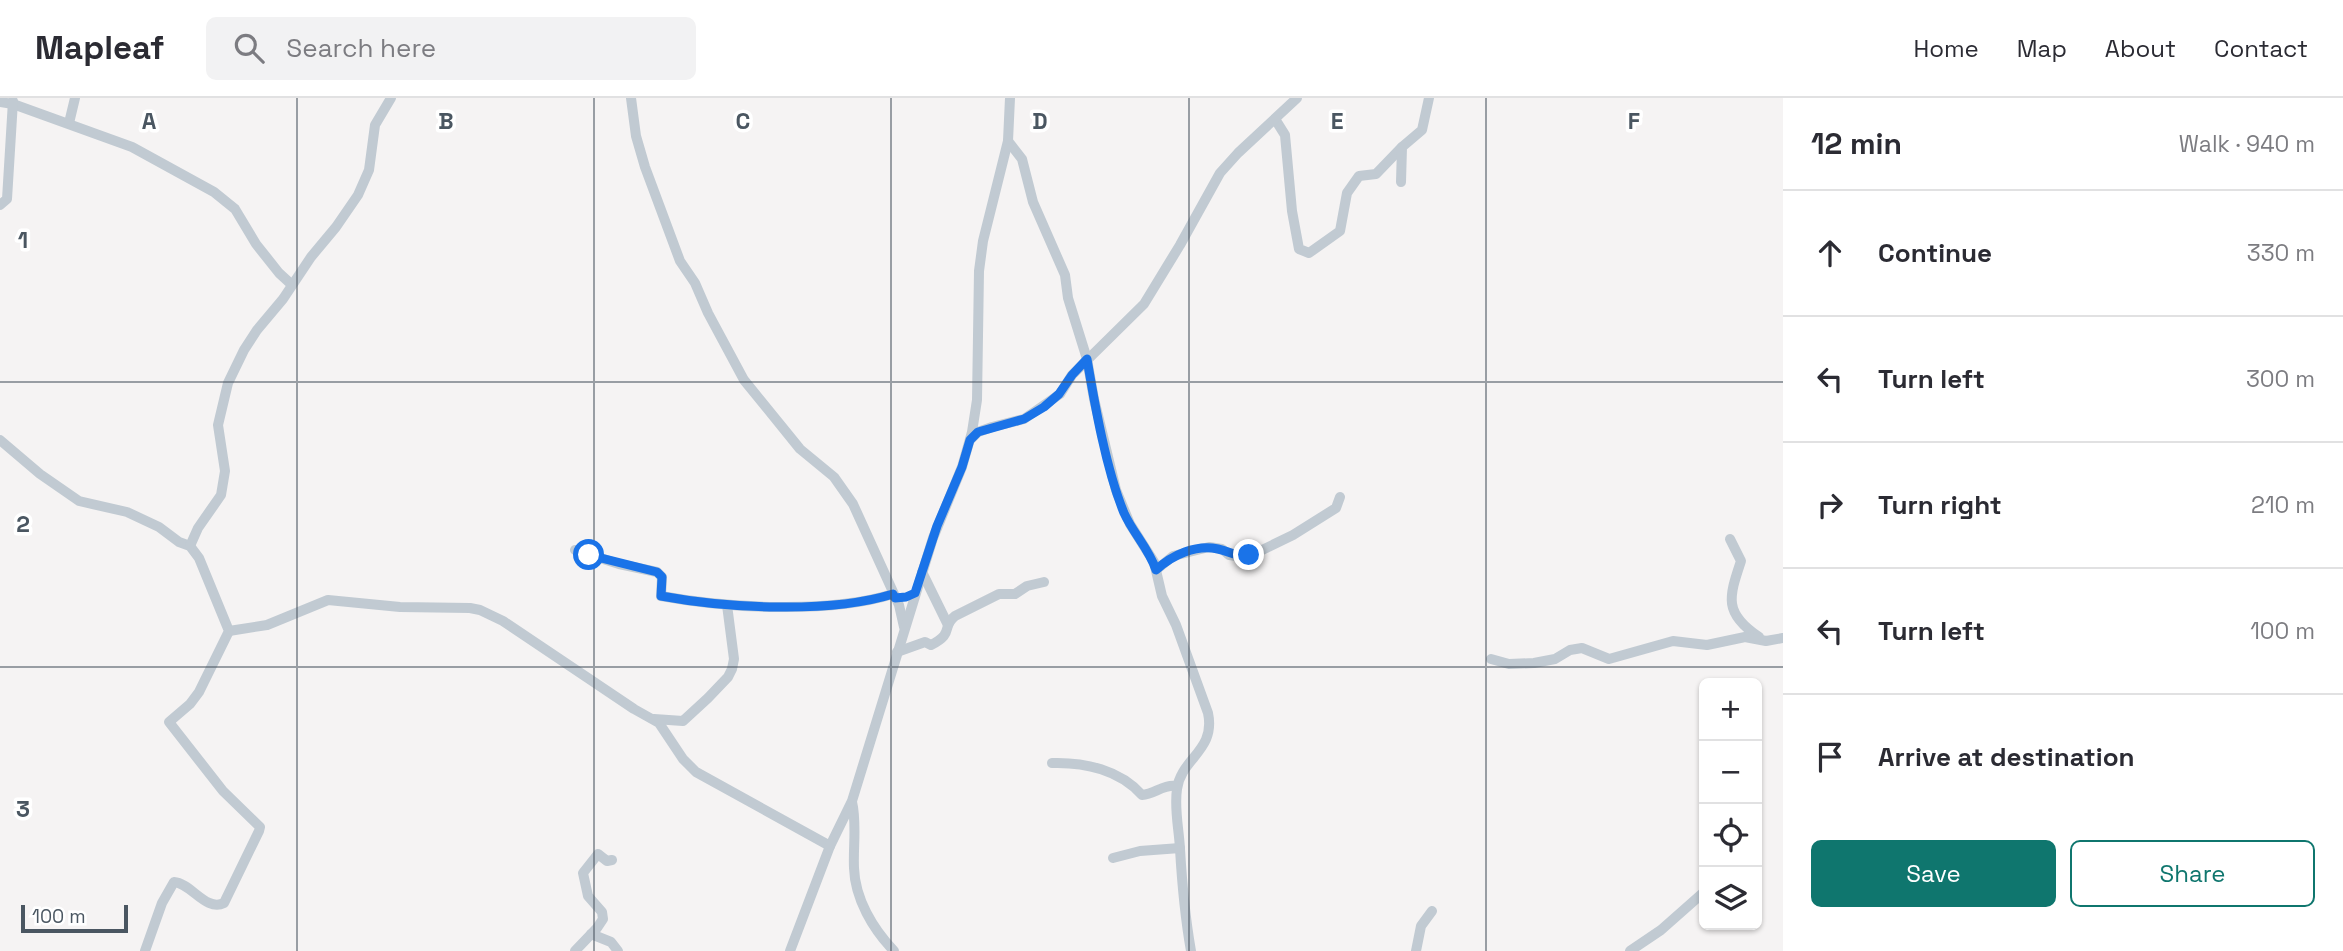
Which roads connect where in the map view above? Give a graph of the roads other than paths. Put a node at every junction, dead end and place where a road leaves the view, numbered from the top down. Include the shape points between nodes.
1 (75, 98) edge
2 (391, 98) edge
3 (631, 98) edge
4 (1010, 98) edge
5 (1297, 98) edge
6 (1429, 98) edge
7 (13, 101) edge
8 (0, 102) edge
9 (1275, 118) junction
10 (69, 123) junction
11 (1009, 141) junction
12 (1402, 147) junction
13 (1401, 182) dead end
14 (0, 205) edge
15 (291, 284) junction
16 (1087, 359) junction
17 (970, 440) junction
18 (0, 441) edge
19 (1340, 497) dead end
20 (1730, 538) dead end
21 (190, 546) junction
22 (575, 550) dead end
23 (1156, 570) junction
24 (922, 572) junction
25 (1044, 582) dead end
26 (915, 593) junction
27 (894, 596) junction
28 (727, 605) junction
29 (948, 625) junction
30 (904, 627) junction
31 (229, 631) junction
32 (1783, 638) edge
33 (1766, 641) junction
34 (897, 652) junction
35 (1491, 659) dead end
36 (650, 718) junction
37 (680, 721) junction
38 (669, 736) junction
39 (1052, 763) dead end
40 (1177, 786) junction
41 (852, 801) junction
42 (830, 846) junction
43 (1180, 848) junction
44 (1112, 858) dead end
45 (612, 860) dead end
46 (1699, 896) edge
47 (1432, 911) dead end
48 (591, 934) junction
49 (145, 951) edge
50 (575, 951) edge
51 (618, 951) edge
52 (790, 951) edge
53 (894, 951) edge
54 (1191, 951) edge
55 (1416, 951) edge
56 (1630, 951) edge

1 - 10 street
2 - 15 street via 375,125 369,170 358,195
3 - 27 street via 645,167 680,261 752,390 804,454 840,484 853,504
4 - 11 street
5 - 9 street
6 - 12 street via 1422,130
7 - 8 street
7 - 10 street
7 - 14 street via 8,199
9 - 12 street via 1285,135 1298,249 1309,253 1340,231 1347,193 1359,176 1376,174
9 - 16 street via 1220,173 1144,304
10 - 15 street via 143,152 223,197
11 - 16 street via 1022,159 1031,198 1061,264
11 - 17 street via 979,271 977,400
12 - 13 street
15 - 21 street via 244,350 229,383 218,425 225,471 221,495
16 - 17 street via 1044,407 1024,419 978,432
16 - 23 street via 1116,490
17 - 24 street
18 - 21 street via 79,501 127,512
19 - 23 street via 1336,508 1268,549 1236,556 1209,547 1172,556
20 - 33 street via 1741,561 1730,596 1733,609 1745,628
21 - 31 street
22 - 28 street via 660,573 661,596
23 - 40 street via 1210,721 1205,746
24 - 26 street
24 - 29 street
25 - 29 street via 1015,594 999,594 955,616
26 - 27 street
26 - 30 street
27 - 28 street via 816,605
27 - 30 street
28 - 37 street via 732,669 708,698
29 - 34 street via 946,635 931,645 925,642
30 - 34 street
31 - 36 street via 267,625 328,600 480,610
31 - 49 street via 200,692 169,722 259,831 224,904 212,905 174,882
32 - 33 street
33 - 35 street via 1745,637 1707,645 1673,642 1609,659 1582,648 1534,663
34 - 41 street
36 - 37 street
36 - 38 street
37 - 38 street via 670,727
38 - 42 street via 696,772
39 - 40 street via 1069,762 1123,777 1142,795
40 - 43 street
41 - 42 street
41 - 53 street via 859,893 874,927
42 - 52 street
43 - 44 street
43 - 54 street
45 - 48 street via 598,855 583,873 588,896 603,919
46 - 56 street
47 - 55 street via 1420,926
48 - 50 street
48 - 51 street

